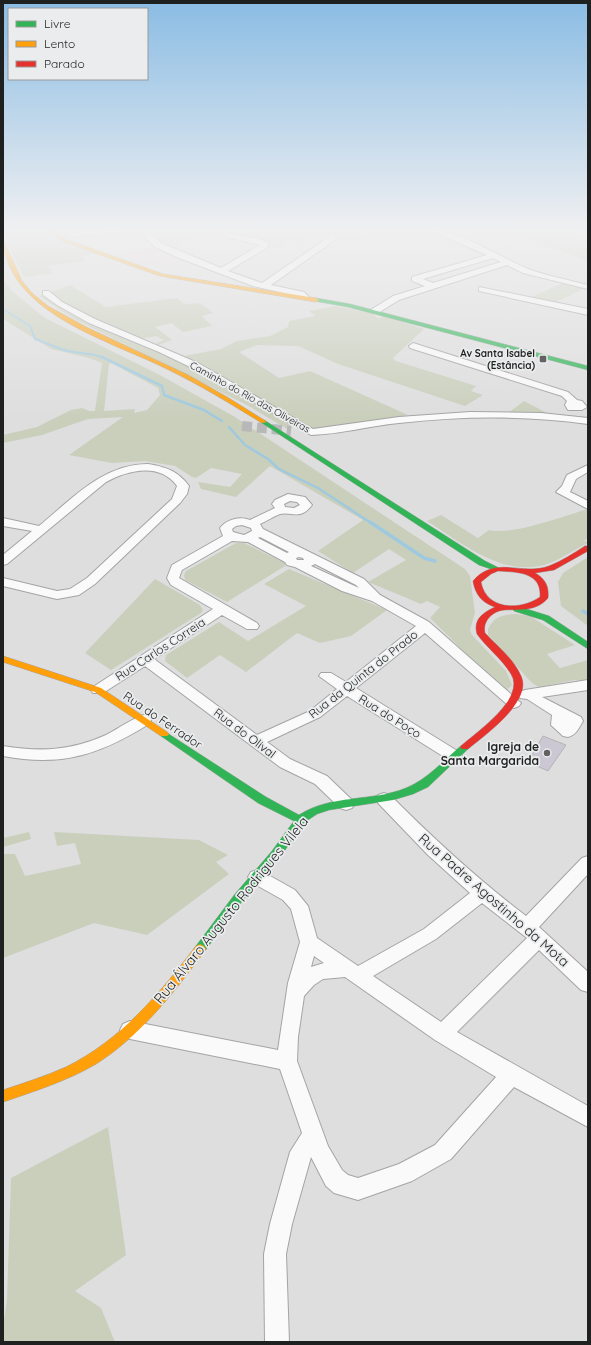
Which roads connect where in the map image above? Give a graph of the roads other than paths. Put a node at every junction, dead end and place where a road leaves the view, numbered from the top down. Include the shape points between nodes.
1 (19, 292) edge
2 (29, 292) edge
3 (266, 292) edge
4 (290, 292) edge
5 (415, 292) edge
6 (495, 292) edge
7 (46, 293) dead end
8 (305, 298) junction
9 (375, 310) junction
10 (588, 312) edge
11 (414, 346) dead end
12 (588, 368) edge
13 (578, 406) edge
14 (548, 416) junction
15 (588, 421) edge
16 (291, 431) tunnel mouth
17 (311, 432) junction
18 (588, 468) edge
19 (588, 506) edge
20 (281, 509) dead end
21 (3, 522) edge
22 (39, 529) junction
23 (254, 531) junction
24 (230, 537) junction
25 (588, 548) edge
26 (299, 558) junction
27 (3, 562) edge
28 (551, 568) junction
29 (497, 569) junction
30 (526, 572) junction
31 (481, 576) junction
32 (3, 580) edge
33 (363, 583) junction
34 (543, 583) junction
35 (350, 589) junction
36 (377, 598) junction
37 (544, 598) junction
38 (485, 599) junction
39 (504, 607) junction
40 (551, 607) dead end
41 (517, 608) junction
42 (222, 609) junction
43 (486, 615) junction
44 (252, 626) dead end
45 (425, 626) junction
46 (588, 646) edge
47 (3, 659) edge
48 (146, 660) junction
49 (326, 676) dead end
50 (588, 685) edge
51 (347, 689) junction
52 (98, 690) junction
53 (521, 698) junction
54 (560, 712) dead end
55 (144, 720) junction
56 (257, 741) junction
57 (3, 751) edge
58 (454, 756) junction
59 (384, 799) junction
60 (346, 804) junction
61 (300, 820) junction
62 (588, 863) edge
63 (257, 877) junction
64 (482, 893) junction
65 (533, 933) junction
66 (309, 942) junction
67 (351, 972) junction
68 (588, 984) edge
69 (296, 993) junction
70 (130, 1030) junction
71 (442, 1034) junction
72 (286, 1061) junction
73 (511, 1075) junction
74 (3, 1096) edge
75 (588, 1117) edge
76 (313, 1136) junction
77 (277, 1342) edge

1 - 31 main road via 42,312 201,393 473,567
2 - 29 main road via 52,310 79,325 160,363 238,405 482,563
3 - 8 main road
4 - 8 street via 301,294
5 - 9 street via 396,298
6 - 10 street
7 - 17 street, Caminho do Rio das Oliveiras via 77,313 178,357
8 - 9 main road
9 - 12 main road
11 - 13 street via 565,394
13 - 14 street
14 - 15 street, Caminho do Rio das Oliveiras
14 - 17 street, Caminho do Rio das Oliveiras via 427,418
16 - 17 street
18 - 19 street via 571,477 567,488 562,492
20 - 23 street
21 - 22 street
22 - 27 street
22 - 32 street via 102,480 125,470 140,467 158,469 179,479 183,486 176,501 91,581 74,592 58,595
23 - 24 street via 239,539
23 - 24 street via 243,521 228,526 226,531
23 - 26 street
24 - 42 street via 176,568 173,573 175,582
25 - 28 main road
26 - 33 street
26 - 35 street
27 - 32 street via 8,573
28 - 30 main road
28 - 34 main road
29 - 30 main road
29 - 31 main road
30 - 34 main road
31 - 38 main road via 477,581 477,587
33 - 35 street via 358,588
33 - 36 street
34 - 37 main road via 546,588
35 - 36 street
36 - 45 street
37 - 40 main road
37 - 41 main road via 537,604
38 - 39 main road
38 - 43 main road
39 - 41 main road
39 - 43 main road
41 - 46 main road via 545,616
42 - 44 street
42 - 48 street, Rua Carlos Correia
43 - 53 main road via 478,624 479,630 515,671 520,682
45 - 51 street, Rua da Quinta do Prado
45 - 53 street
47 - 52 main road, Rua do Ferrador
48 - 52 street, Rua Carlos Correia
48 - 56 street, Rua do Olival
49 - 51 street, Rua do Poço
50 - 53 street
51 - 56 street, Rua da Quinta do Prado via 315,714
51 - 58 street, Rua do Poço
52 - 55 main road, Rua do Ferrador
53 - 54 street via 537,701
53 - 58 main road, Rua Álvaro Augusto Rodrigues Vilela
55 - 57 street via 117,737 79,751 52,756 31,756
55 - 61 main road, Rua do Ferrador via 262,800
56 - 60 street, Rua do Olival via 285,763 321,780
58 - 59 main road, Rua Álvaro Augusto Rodrigues Vilela via 417,789
59 - 60 main road, Rua Álvaro Augusto Rodrigues Vilela
59 - 64 street, Rua Padre Agostinho da Mota via 434,850
60 - 61 main road, Rua Álvaro Augusto Rodrigues Vilela via 319,808
61 - 63 main road, Rua Álvaro Augusto Rodrigues Vilela
62 - 65 street
63 - 66 street via 289,895 299,906
63 - 70 main road, Rua Álvaro Augusto Rodrigues Vilela via 162,998
64 - 65 street, Rua Padre Agostinho da Mota
64 - 67 street via 430,934
65 - 68 street, Rua Padre Agostinho da Mota
65 - 71 street
66 - 67 street
66 - 69 street
67 - 69 street via 330,969 316,972 307,978
67 - 71 street
69 - 72 street
70 - 72 street
70 - 74 main road, Rua Álvaro Augusto Rodrigues Vilela via 109,1048 81,1066
71 - 73 street
72 - 76 street
73 - 75 street
73 - 76 street via 442,1152 404,1173 358,1189 342,1185 334,1178
76 - 77 street via 301,1152 275,1254

